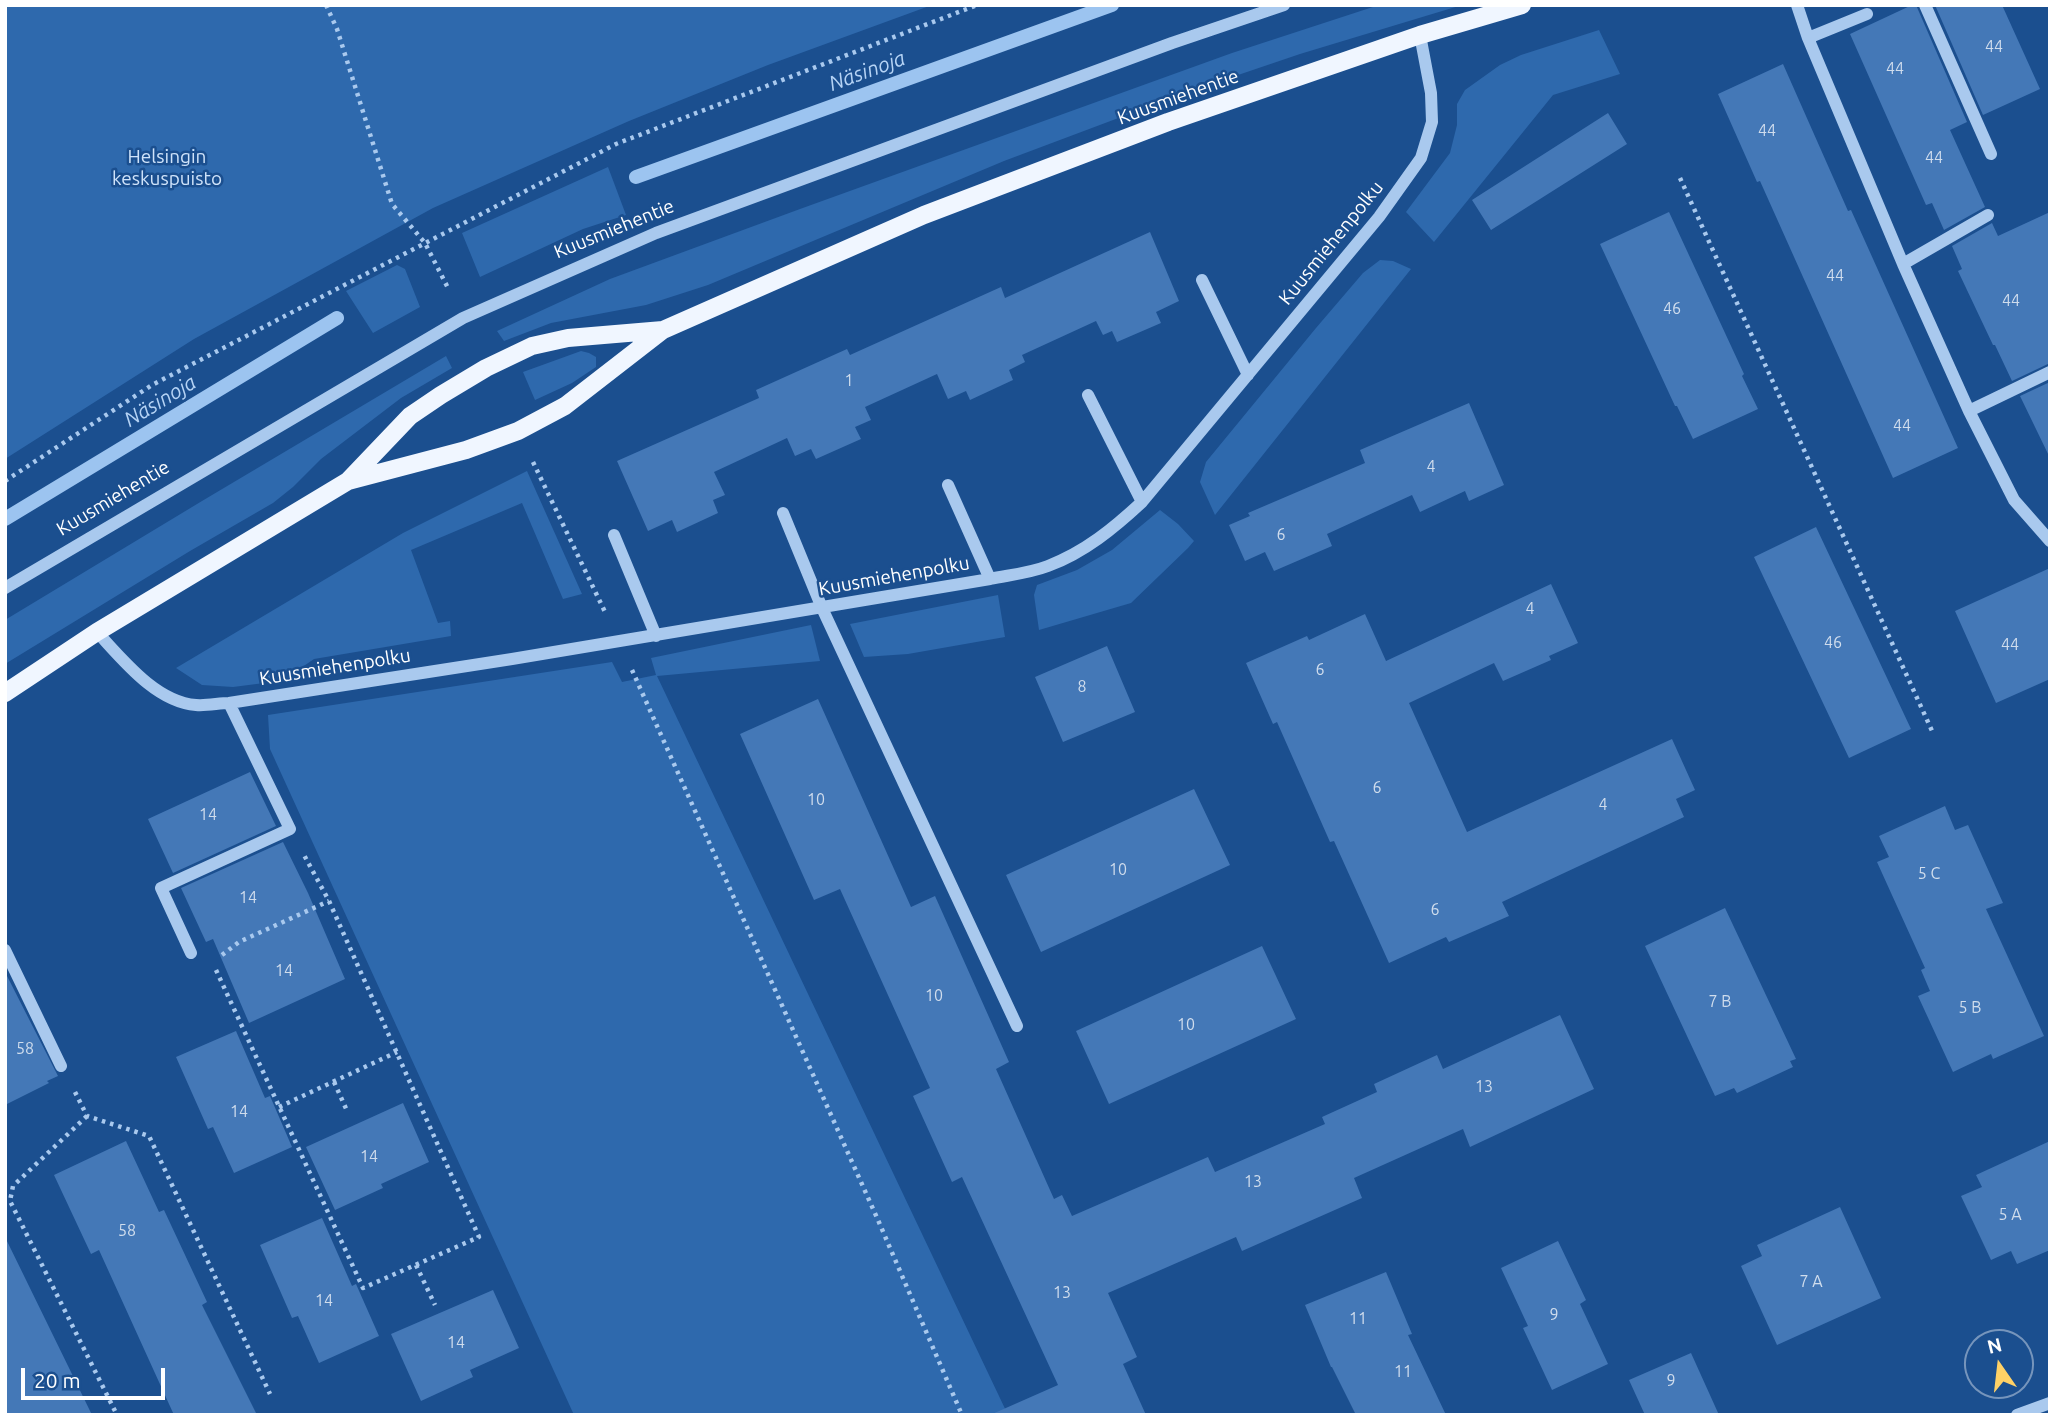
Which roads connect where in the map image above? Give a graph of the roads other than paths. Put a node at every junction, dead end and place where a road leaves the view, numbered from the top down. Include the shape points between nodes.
1 (1284, 5) edge
2 (1522, 5) edge
3 (1797, 5) edge
4 (1925, 5) edge
5 (1867, 14) dead end
6 (1420, 35) junction
7 (1808, 38) junction
8 (1991, 154) dead end
9 (1988, 215) dead end
10 (1903, 264) junction
11 (1202, 280) dead end
12 (663, 330) junction
13 (2050, 372) edge
14 (1248, 375) junction
15 (1088, 395) dead end
16 (1969, 411) junction
17 (348, 481) junction
18 (948, 485) dead end
19 (1142, 502) junction
20 (782, 513) dead end
21 (614, 535) dead end
22 (2050, 541) edge
23 (990, 579) junction
24 (5, 588) edge
25 (822, 608) junction
26 (97, 632) junction
27 (656, 636) junction
28 (5, 693) edge
29 (229, 703) junction
30 (5, 950) edge
31 (191, 953) dead end
32 (1017, 1026) dead end
33 (61, 1066) road end
34 (2050, 1403) edge
35 (2017, 1415) edge

1 - 24 street, Kuusmiehentie via 656,233 463,317
2 - 6 main road, Kuusmiehentie
3 - 7 street
4 - 8 street
5 - 7 street
6 - 12 main road, Kuusmiehentie via 1168,122 924,215
6 - 14 street, Kuusmiehenpolku via 1432,122 1421,158 1379,217
7 - 10 street
9 - 10 street
10 - 16 street
11 - 14 street
12 - 17 main road, Kuusmiehentie via 565,406 518,431 467,450
12 - 17 main road, Kuusmiehentie via 568,338 533,346 486,368 410,416
13 - 16 street
14 - 19 street, Kuusmiehenpolku
15 - 19 street
16 - 22 street via 2014,500
17 - 26 main road, Kuusmiehentie
18 - 23 street
19 - 23 street, Kuusmiehenpolku via 1081,551 1046,566
20 - 25 street
21 - 27 street
23 - 25 street, Kuusmiehenpolku
25 - 27 street, Kuusmiehenpolku
25 - 32 street
26 - 28 main road, Kuusmiehentie
26 - 29 street, Kuusmiehenpolku via 137,675 171,699 196,705
27 - 29 street, Kuusmiehenpolku
29 - 31 street via 290,830 161,888
30 - 33 street
34 - 35 street

